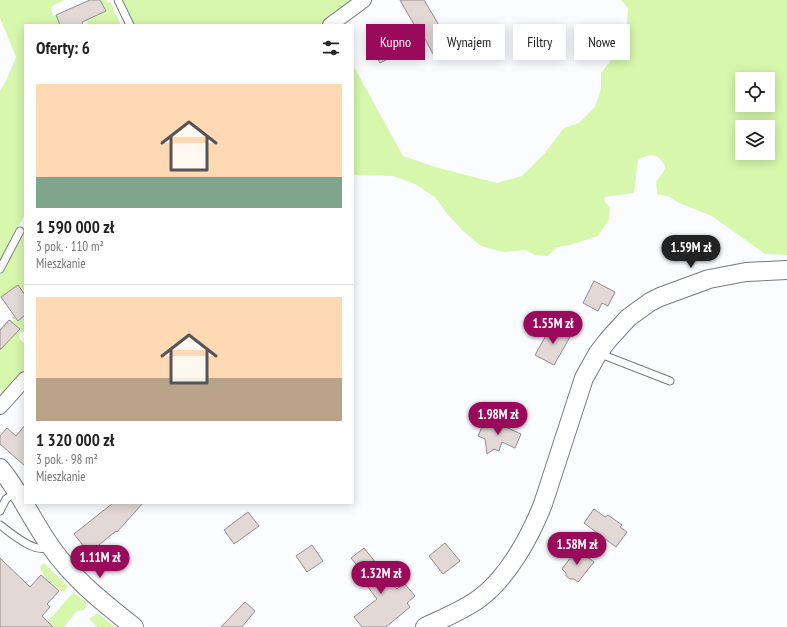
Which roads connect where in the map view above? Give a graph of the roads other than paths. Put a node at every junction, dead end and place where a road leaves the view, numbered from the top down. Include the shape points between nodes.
1 (118, 0) edge
2 (364, 0) edge
3 (130, 24) edge
4 (331, 24) edge
5 (20, 231) dead end
6 (0, 269) edge
7 (787, 270) edge
8 (598, 353) junction
9 (24, 380) edge
10 (670, 381) dead end
11 (0, 407) edge
12 (0, 468) edge
13 (17, 491) junction
14 (24, 503) edge
15 (25, 504) edge
16 (0, 511) edge
17 (0, 525) edge
18 (50, 546) junction
19 (134, 627) edge
20 (425, 627) edge

1 - 3 lane
2 - 4 street
5 - 6 lane
7 - 8 street via 746,272 709,279 667,294 633,313
8 - 10 lane
8 - 20 street via 580,386 536,523 519,553 479,599
9 - 11 street
12 - 13 street
13 - 14 street
13 - 16 lane via 6,499
15 - 18 street
17 - 18 lane via 33,547 45,549
18 - 19 street via 73,575

